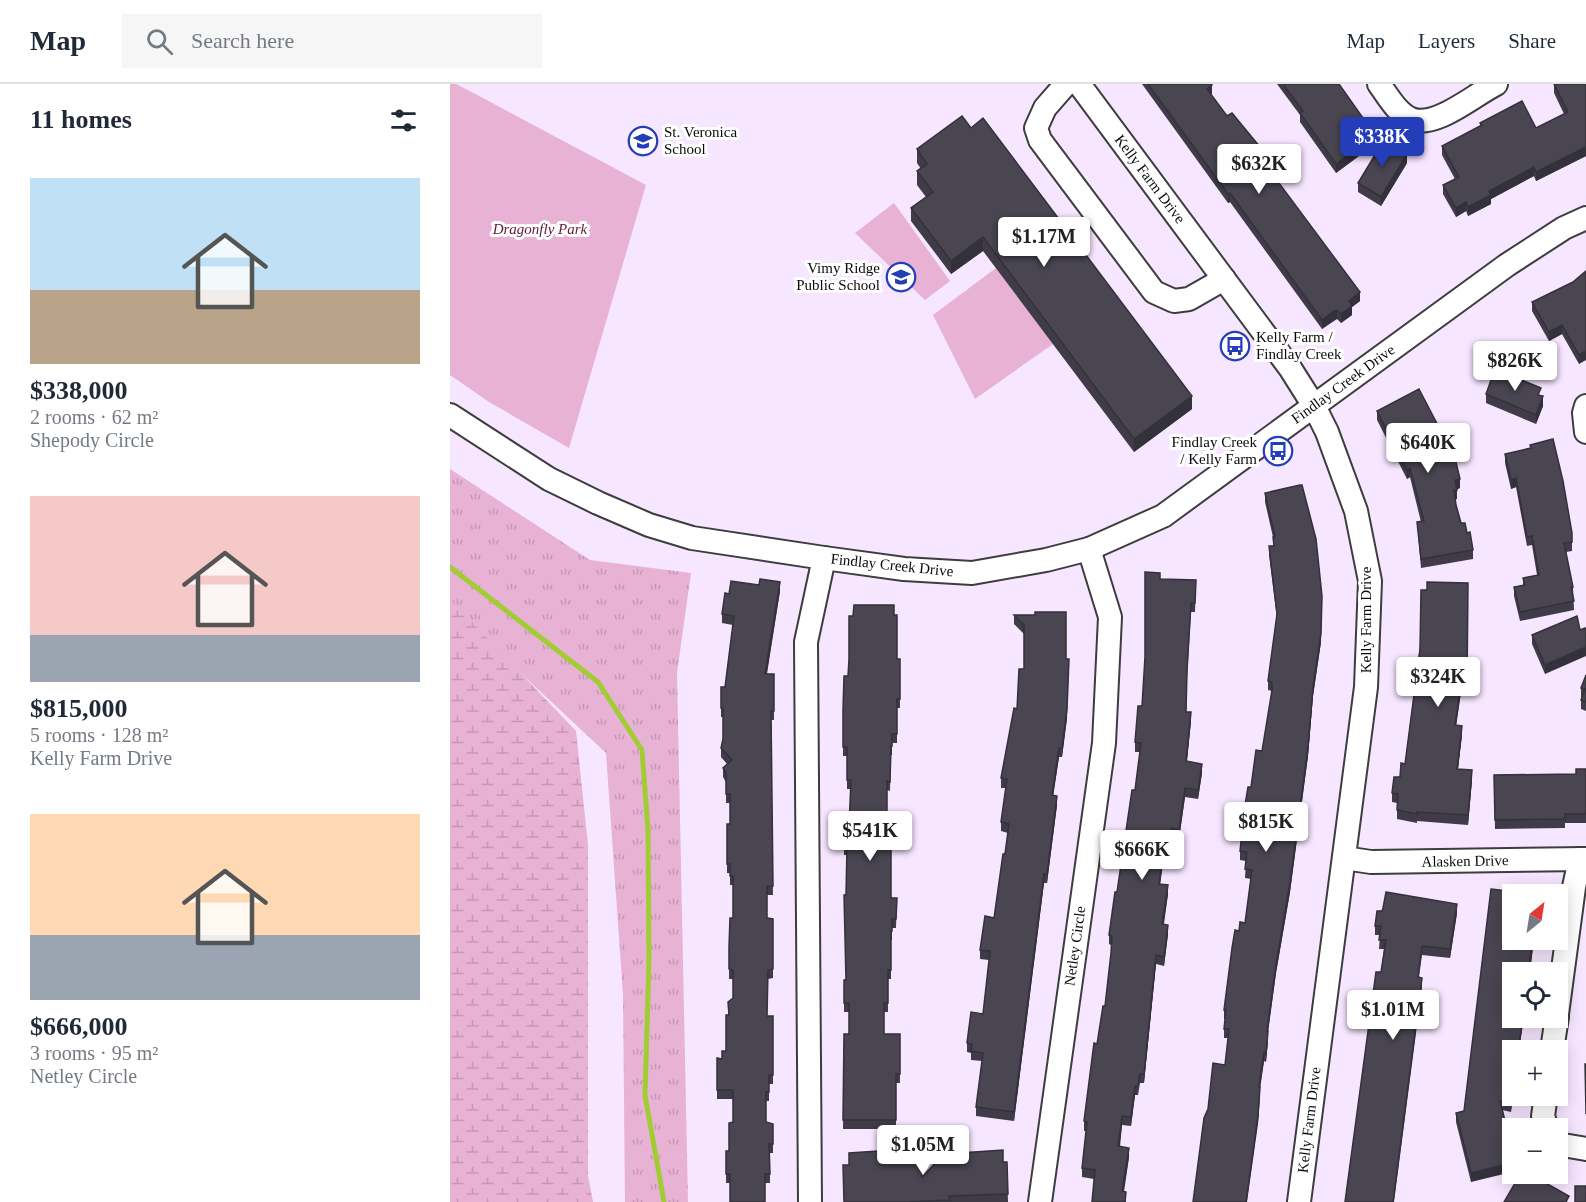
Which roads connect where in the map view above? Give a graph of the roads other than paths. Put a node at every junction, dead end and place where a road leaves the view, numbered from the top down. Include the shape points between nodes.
1 (1066, 84) edge
2 (1079, 84) edge
3 (1379, 84) edge
4 (1496, 84) edge
5 (1586, 218) edge
6 (1224, 279) junction
7 (1314, 406) junction
8 (1586, 406) edge
9 (450, 415) edge
10 (1586, 432) edge
11 (1089, 549) junction
12 (824, 558) junction
13 (1344, 858) junction
14 (1583, 859) edge
15 (1564, 962) edge
16 (1568, 1146) edge
17 (1586, 1149) edge
18 (810, 1202) edge
19 (1040, 1202) edge
20 (1299, 1202) edge

1 - 6 street via 1045,108 1036,128 1040,140 1154,292 1174,301 1189,299
2 - 6 street, Kelly Farm Drive
3 - 4 street via 1398,110 1410,119 1424,122
5 - 7 street, Findlay Creek Drive via 1507,266
6 - 7 street, Kelly Farm Drive
7 - 11 street, Findlay Creek Drive via 1162,516
7 - 13 street, Kelly Farm Drive via 1356,511 1370,581 1366,687
8 - 10 street
9 - 12 street, Findlay Creek Drive via 549,478 649,525 692,538
11 - 12 street, Findlay Creek Drive via 972,573
11 - 19 street, Netley Circle via 1110,617 1104,743
12 - 18 street via 806,642
13 - 14 street, Alasken Drive via 1371,862
13 - 20 street, Kelly Farm Drive
14 - 15 street via 1574,887
16 - 17 street

